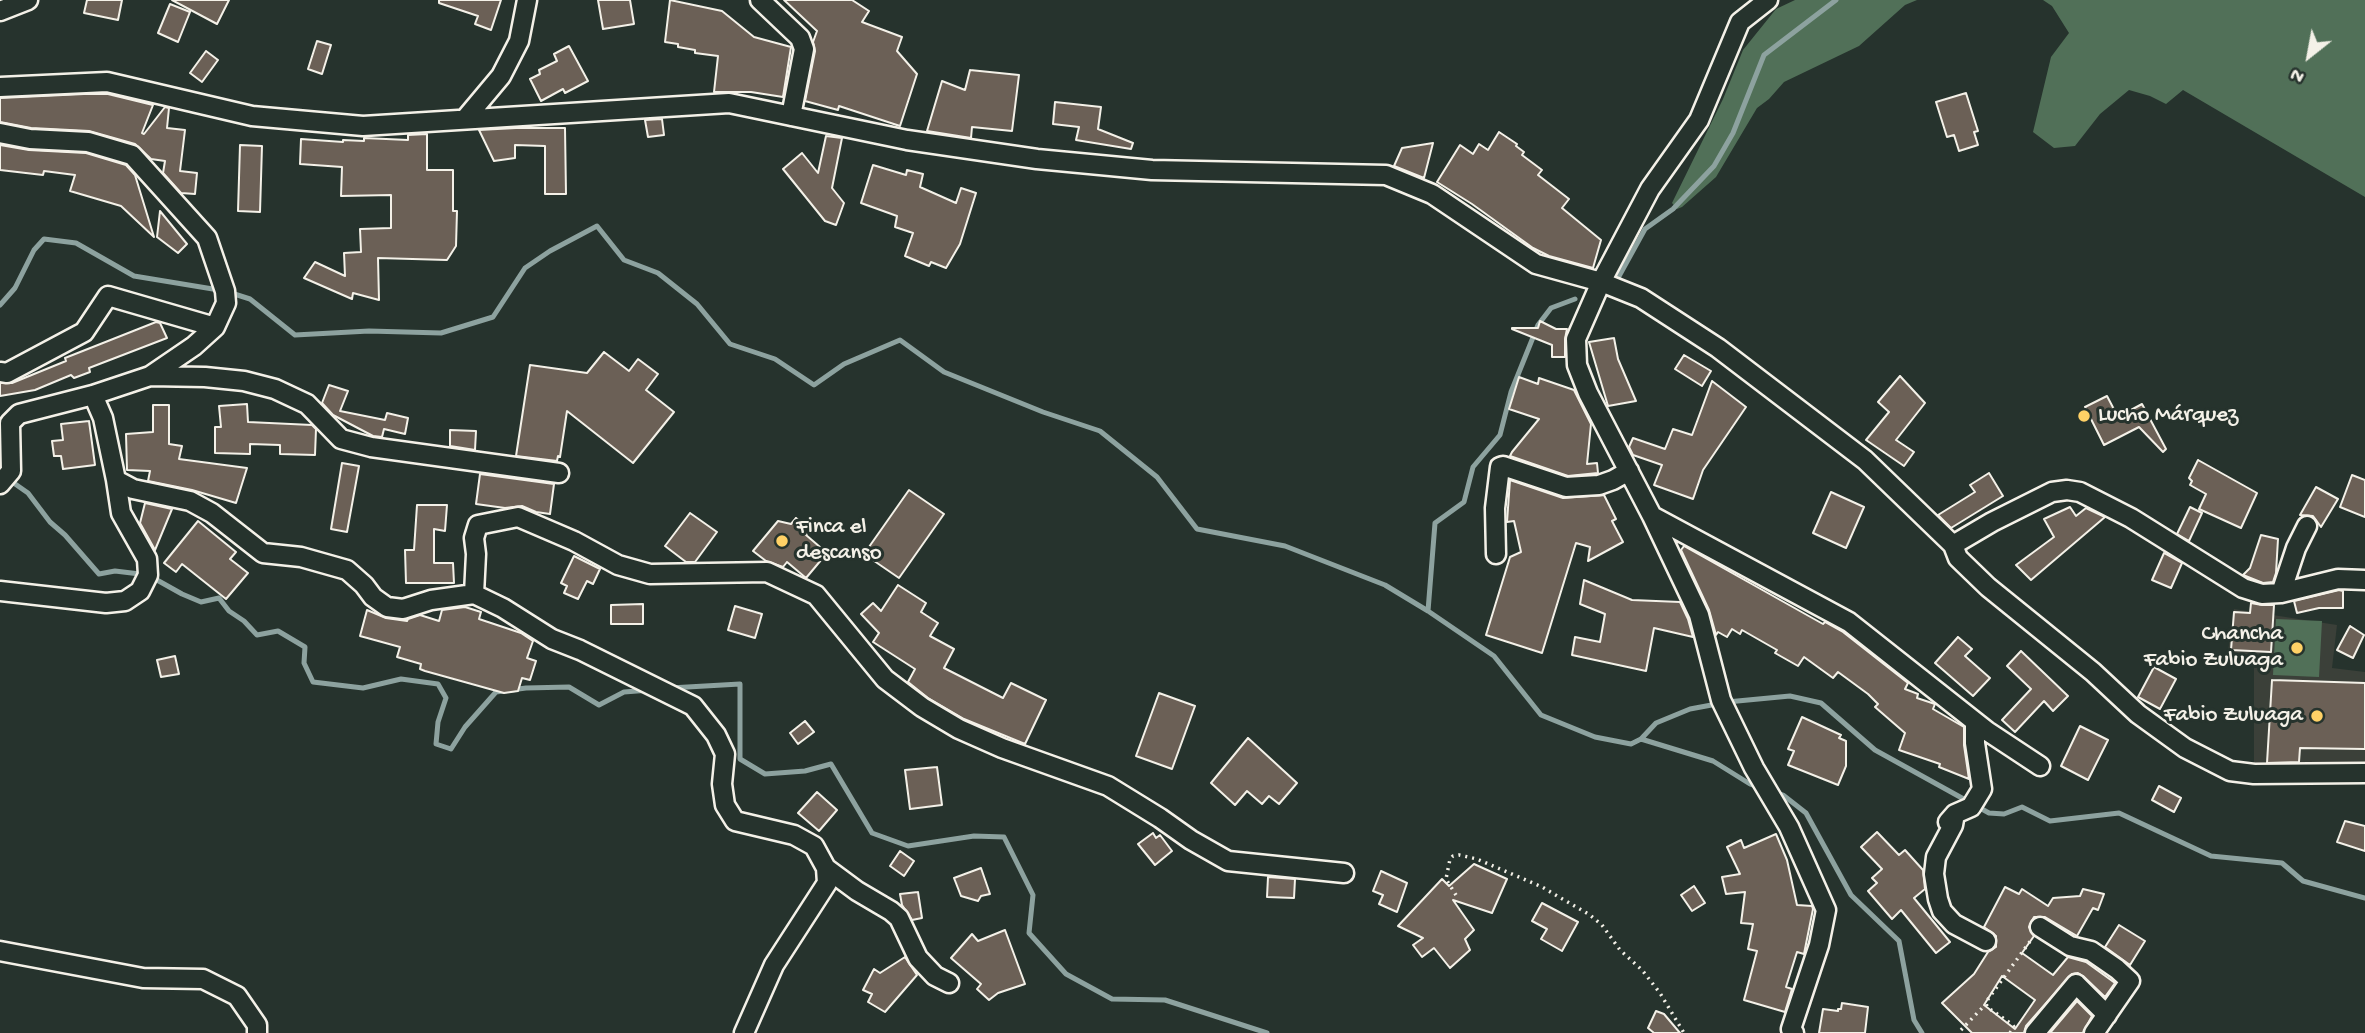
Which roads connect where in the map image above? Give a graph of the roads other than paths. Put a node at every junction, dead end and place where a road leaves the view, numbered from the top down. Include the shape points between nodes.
1 (28, 0) edge
2 (527, 0) edge
3 (760, 0) edge
4 (1768, 0) edge
5 (0, 11) edge
6 (0, 88) edge
7 (791, 116) junction
8 (465, 119) junction
9 (0, 133) edge
10 (1601, 282) junction
11 (215, 327) junction
12 (0, 372) edge
13 (150, 376) junction
14 (93, 395) junction
15 (1629, 471) junction
16 (559, 473) dead end
17 (116, 480) junction
18 (0, 484) edge
19 (1653, 516) junction
20 (2307, 526) dead end
21 (1952, 545) junction
22 (1496, 554) dead end
23 (2365, 580) edge
24 (0, 591) edge
25 (2281, 593) junction
26 (474, 594) junction
27 (1975, 723) junction
28 (2040, 766) dead end
29 (2365, 773) edge
30 (1969, 805) junction
31 (1936, 844) dead end
32 (826, 868) junction
33 (1344, 873) dead end
34 (2040, 927) dead end
35 (1986, 941) dead end
36 (0, 951) edge
37 (949, 983) dead end
38 (2107, 1015) junction
39 (257, 1033) edge
40 (744, 1033) edge
41 (1794, 1033) edge
42 (2035, 1033) edge
43 (2094, 1033) edge

1 - 5 street
2 - 8 street via 519,41 501,76
3 - 7 street via 800,38 804,49
4 - 10 street via 1740,22 1699,120 1650,189
6 - 8 street via 107,82 252,116 363,126
7 - 8 street via 729,103
7 - 10 street via 907,140 1037,159 1152,170 1386,176 1432,194 1536,264
9 - 11 street via 88,142 132,155 207,238 225,290 226,303
10 - 15 street via 1576,339 1577,365
10 - 21 street via 1641,298 1718,348 1865,460
11 - 12 street via 107,296 84,332 7,373
11 - 13 street
13 - 14 street
13 - 16 street via 244,381 275,389 307,404 341,439 371,447
14 - 17 street via 103,418
14 - 18 street via 19,414 10,424 10,471
15 - 19 street
15 - 22 street via 1600,485 1566,487 1500,467
17 - 24 street via 121,513 147,559 148,575 140,591 125,601 106,603
17 - 26 street via 133,489 190,501 263,553 347,570 387,607 403,609
19 - 27 street via 1849,622
19 - 41 street via 1699,615 1723,703 1789,827 1826,910 1791,1028
20 - 25 street
21 - 25 street via 2053,492 2067,490 2131,518 2243,588
21 - 29 street via 1958,558 1988,587 2185,748 2230,771
23 - 25 street via 2338,579
26 - 32 street via 552,639 693,706 716,734 725,754 725,806 735,821 794,835 814,846
26 - 33 street via 478,525 518,517 618,565 650,574 767,572 816,595 885,679 959,729 1108,786 1228,861
27 - 28 street
27 - 30 street via 1982,789
30 - 31 street via 1942,830
30 - 35 street via 1936,857 1934,874 1941,911 1954,924
32 - 37 street via 899,918 918,958
32 - 40 street via 827,883 774,965
34 - 38 street via 2070,946 2091,951 2130,981
36 - 39 street via 143,978 203,979 237,996 257,1025
38 - 42 street via 2076,984
38 - 43 street

